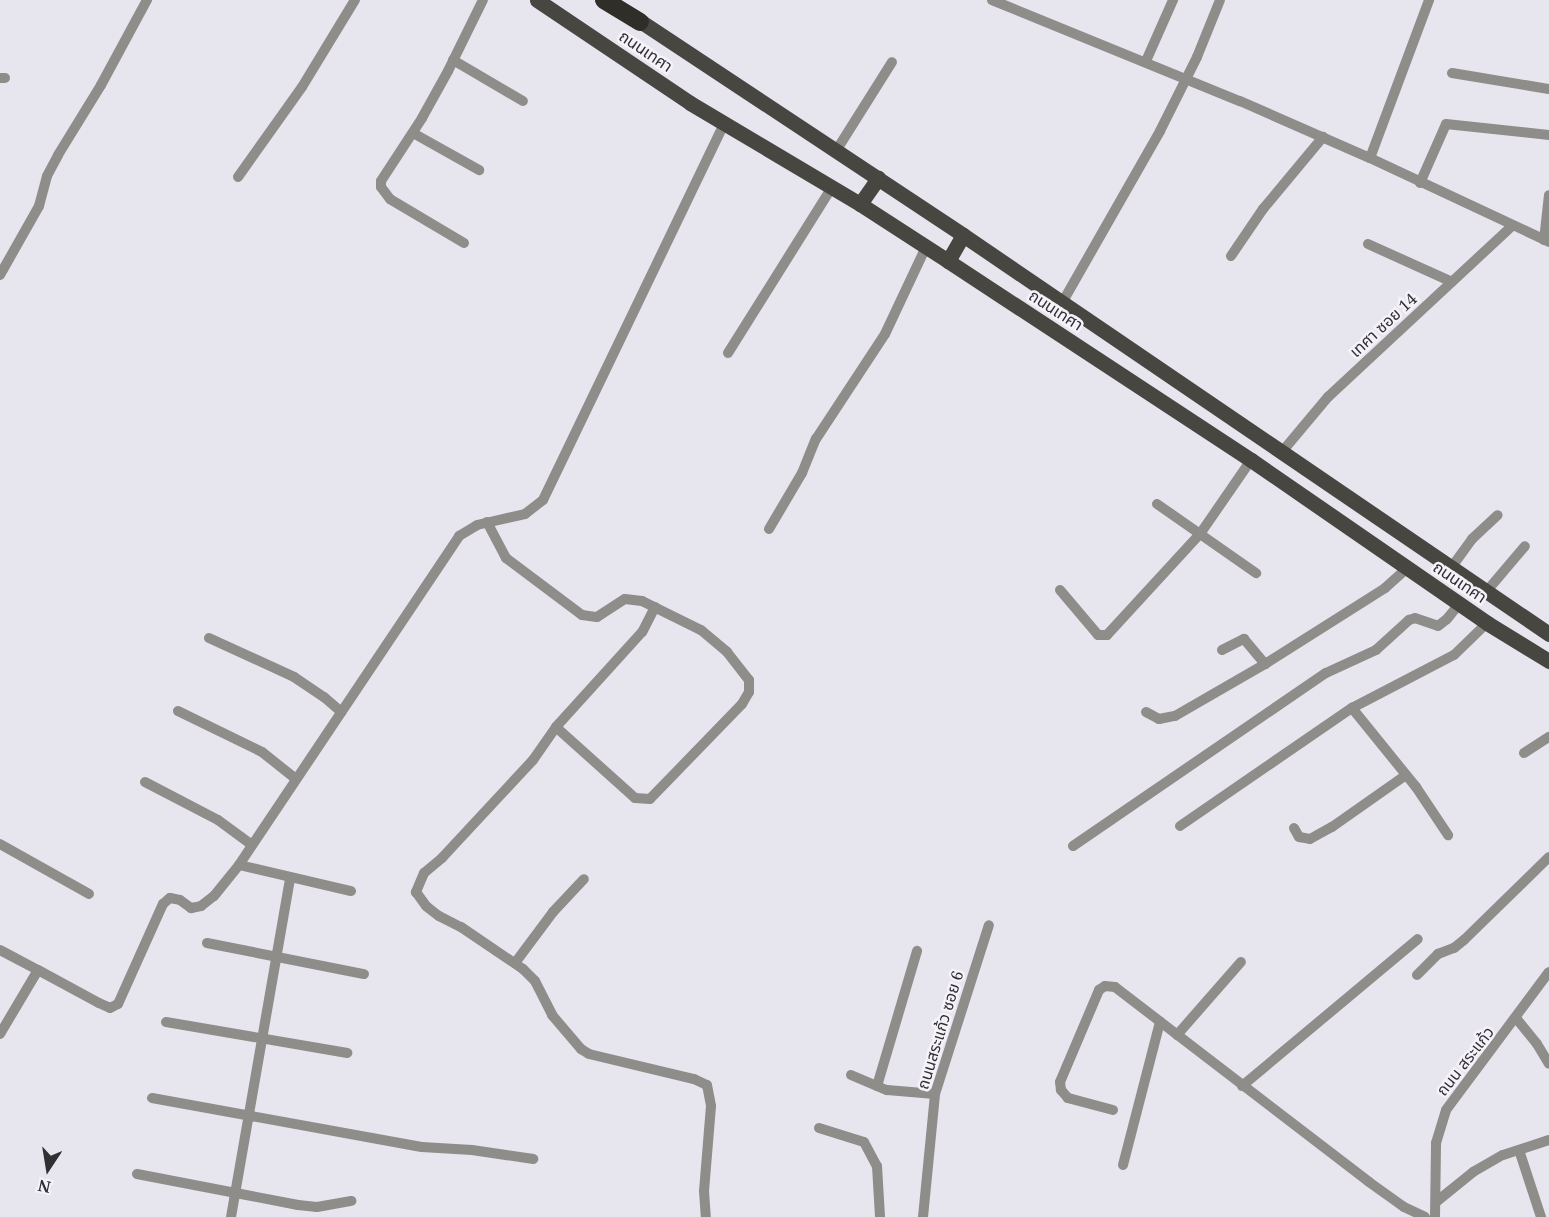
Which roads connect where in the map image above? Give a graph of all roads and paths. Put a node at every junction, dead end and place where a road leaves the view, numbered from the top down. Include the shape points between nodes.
1 (147, 0) edge
2 (355, 0) edge
3 (483, 0) edge
4 (537, 0) edge
5 (604, 0) edge
6 (614, 0) edge
7 (993, 0) edge
8 (1173, 0) edge
9 (1220, 0) edge
10 (1429, 0) edge
11 (640, 22) junction
12 (453, 60) junction
13 (1146, 61) junction
14 (892, 62) dead end
15 (1452, 73) dead end
16 (1186, 78) junction
17 (1549, 89) edge
18 (524, 101) dead end
19 (724, 124) junction
20 (413, 133) junction
21 (1549, 135) edge
22 (1323, 137) junction
23 (836, 151) junction
24 (1370, 158) junction
25 (479, 170) dead end
26 (238, 177) dead end
27 (878, 178) junction
28 (1420, 183) junction
29 (832, 187) junction
30 (1549, 195) edge
31 (860, 204) junction
32 (1512, 226) junction
33 (963, 235) junction
34 (1546, 241) edge
35 (464, 243) dead end
36 (1368, 244) dead end
37 (926, 247) junction
38 (1232, 256) dead end
39 (948, 261) junction
40 (0, 275) edge
41 (1452, 282) junction
42 (1062, 303) junction
43 (728, 353) dead end
44 (1281, 453) junction
45 (1251, 460) junction
46 (1157, 504) dead end
47 (1498, 515) dead end
48 (487, 522) junction
49 (769, 528) dead end
50 (1200, 534) junction
51 (1525, 546) dead end
52 (1407, 568) junction
53 (1451, 568) junction
54 (1256, 573) dead end
55 (1060, 590) dead end
56 (1486, 592) junction
57 (1460, 603) junction
58 (656, 607) junction
59 (1487, 623) junction
60 (1549, 634) edge
61 (209, 638) dead end
62 (1222, 650) dead end
63 (1549, 661) edge
64 (1265, 664) junction
65 (1352, 708) junction
66 (178, 711) dead end
67 (341, 712) junction
68 (1146, 712) dead end
69 (556, 727) junction
70 (1549, 737) edge
71 (1524, 753) dead end
72 (1406, 775) junction
73 (296, 779) junction
74 (145, 782) dead end
75 (1180, 826) dead end
76 (1294, 828) dead end
77 (1448, 835) dead end
78 (0, 844) edge
79 (252, 844) junction
80 (1073, 846) dead end
81 (1549, 856) edge
82 (239, 865) junction
83 (290, 879) junction
84 (584, 879) dead end
85 (351, 891) dead end
86 (89, 894) dead end
87 (989, 925) dead end
88 (1418, 939) dead end
89 (207, 943) dead end
90 (0, 950) edge
91 (917, 951) dead end
92 (277, 956) junction
93 (1241, 962) dead end
94 (515, 963) junction
95 (38, 970) junction
96 (1549, 972) edge
97 (363, 974) dead end
98 (1417, 975) dead end
99 (1516, 1018) junction
100 (166, 1022) dead end
101 (1160, 1022) junction
102 (0, 1034) edge
103 (1177, 1035) junction
104 (263, 1038) junction
105 (347, 1053) dead end
106 (1549, 1064) edge
107 (851, 1076) dead end
108 (877, 1086) junction
109 (1242, 1086) junction
110 (935, 1094) junction
111 (152, 1098) dead end
112 (1113, 1110) dead end
113 (250, 1116) junction
114 (819, 1128) dead end
115 (1549, 1140) edge
116 (1519, 1150) junction
117 (533, 1159) dead end
118 (1123, 1165) dead end
119 (137, 1174) dead end
120 (236, 1192) junction
121 (351, 1201) dead end
122 (1436, 1202) junction
123 (231, 1217) edge
124 (706, 1217) edge
125 (880, 1217) edge
126 (923, 1217) edge
127 (1425, 1217) edge
128 (1436, 1217) edge
129 (1540, 1217) edge

1 - 40 street via 58,155 39,206
2 - 26 street via 303,87
3 - 12 street
4 - 19 main road, ถนนเทศา
5 - 11 highway
6 - 11 main road, ถนนเทศา
7 - 13 street
8 - 13 street
9 - 16 street
10 - 24 street
11 - 23 main road, ถนนเทศา
12 - 18 street
12 - 20 street
13 - 16 street
14 - 23 street
15 - 17 street
16 - 22 street
16 - 42 street via 1134,180
19 - 29 main road, ถนนเทศา
19 - 48 street via 543,500 525,514
20 - 25 street
20 - 35 street via 381,181 383,193
21 - 28 street via 1446,124
22 - 24 street
22 - 38 street via 1263,209
23 - 27 main road, ถนนเทศา
24 - 28 street
27 - 31 main road
27 - 33 main road, ถนนเทศา
28 - 32 street
29 - 31 main road, ถนนเทศา
29 - 43 street
30 - 34 street
31 - 37 main road, ถนนเทศา
32 - 34 street
32 - 41 street, เทศา ซอย 14
33 - 39 main road
33 - 42 main road, ถนนเทศา
36 - 41 street
37 - 39 main road, ถนนเทศา
37 - 49 street via 885,334 816,439 802,473
39 - 45 main road, ถนนเทศา
41 - 44 street, เทศา ซอย 14 via 1328,397
42 - 44 main road, ถนนเทศา
44 - 53 main road, ถนนเทศา
45 - 50 street
45 - 52 main road, ถนนเทศา
46 - 50 street
47 - 53 street via 1472,539
48 - 58 street via 506,558 582,615 597,617 630,598
48 - 67 street via 459,536
50 - 54 street
50 - 55 street via 1107,635 1098,635
51 - 56 street
52 - 57 main road, ถนนเทศา
52 - 64 street via 1385,588
53 - 56 main road, ถนนเทศา
56 - 60 main road, ถนนเทศา
57 - 59 main road, ถนนเทศา
57 - 80 street via 1438,626 1415,618 1409,620 1376,650 1326,673
58 - 69 street via 642,632
58 - 69 street via 701,630 737,663 750,687 742,704 656,795 643,801 634,798
59 - 63 main road, ถนนเทศา
59 - 65 street via 1454,655
61 - 67 street via 294,677
62 - 64 street via 1244,639
64 - 68 street via 1175,716 1160,719
65 - 72 street
65 - 75 street
66 - 73 street via 262,752
67 - 73 street
69 - 94 street via 533,760 442,858 423,873 417,885 416,892 426,906
70 - 71 street
72 - 76 street via 1310,840 1299,837
72 - 77 street
73 - 79 street
74 - 79 street via 218,820
78 - 86 street
79 - 82 street
81 - 98 street via 1464,940 1438,954
82 - 83 street
82 - 95 street via 201,906 191,908 170,898 163,904 115,1007 99,1003
83 - 85 street
83 - 92 street
84 - 94 street via 553,912
87 - 110 street, ถนนสระแก้ว ซอย 6
88 - 109 street
89 - 92 street
90 - 95 street
91 - 108 street
92 - 97 street
92 - 104 street
93 - 103 street
94 - 124 street via 535,981 552,1015 581,1049 707,1085 711,1107 704,1191
95 - 102 street
96 - 99 street, ถนน สระแก้ว
99 - 106 street
99 - 122 street, ถนน สระแก้ว via 1446,1110 1436,1143
100 - 104 street
101 - 103 street
101 - 112 street via 1115,987 1100,990 1060,1082 1068,1098
101 - 118 street
103 - 109 street
104 - 105 street
104 - 113 street
107 - 108 street
108 - 110 street
109 - 127 street via 1369,1182
110 - 126 street, ถนนสระแก้ว ซอย 6
111 - 113 street
113 - 117 street via 422,1147
113 - 120 street
114 - 125 street via 864,1142 878,1166
115 - 116 street
116 - 122 street via 1473,1172
116 - 129 street
119 - 120 street
120 - 121 street via 317,1207
120 - 123 street
122 - 128 street, ถนน สระแก้ว

